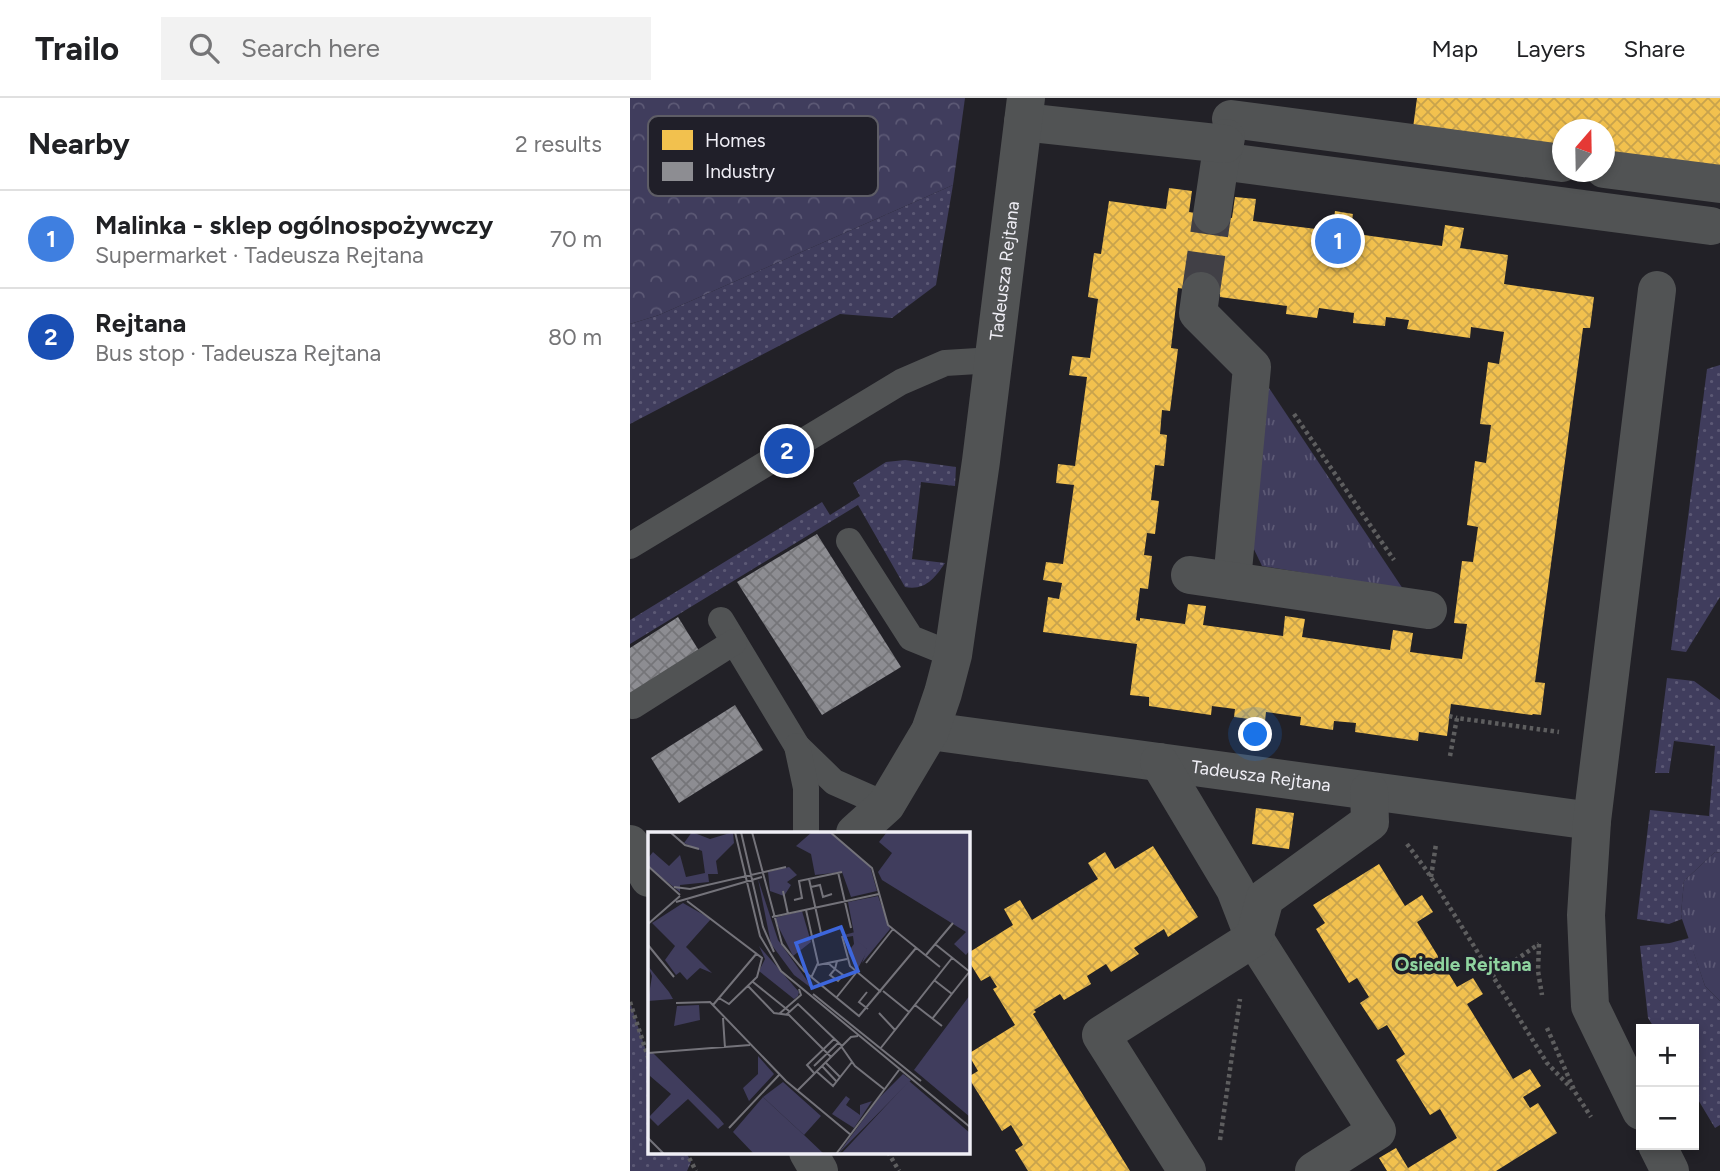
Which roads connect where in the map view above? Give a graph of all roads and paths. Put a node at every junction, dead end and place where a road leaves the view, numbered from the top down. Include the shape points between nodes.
1 (1025, 110) edge
2 (1228, 131) edge
3 (1552, 162) edge
4 (1615, 170) edge
5 (1720, 184) edge
6 (1212, 215) tunnel mouth
7 (1711, 226) dead end
8 (1657, 290) dead end
9 (1201, 291) tunnel mouth
10 (994, 360) junction
11 (1252, 367) junction
12 (849, 541) dead end
13 (630, 546) edge
14 (1190, 575) dead end
15 (1232, 581) junction
16 (1429, 610) joint
17 (953, 655) junction
18 (633, 706) dead end
19 (1449, 716) dead end
20 (1457, 718) dead end
21 (930, 731) junction
22 (797, 746) junction
23 (1159, 762) junction
24 (886, 806) junction
25 (1369, 806) junction
26 (1592, 821) junction
27 (806, 832) edge
28 (856, 832) edge
29 (630, 844) edge
30 (648, 876) edge
31 (1251, 941) junction
32 (1539, 944) dead end
33 (1492, 976) junction
34 (630, 1002) edge
35 (648, 1057) edge
36 (1575, 1092) dead end
37 (1636, 1101) edge
38 (1220, 1144) dead end
39 (1660, 1150) edge
40 (687, 1154) edge
41 (809, 1154) edge
42 (889, 1154) edge
43 (696, 1171) edge
44 (819, 1171) edge
45 (899, 1171) edge
46 (1187, 1171) edge
47 (1314, 1171) edge
48 (1670, 1171) edge

1 - 2 street
1 - 10 street, Tadeusza Rejtana
2 - 3 street
2 - 6 street
2 - 7 street
4 - 5 street
8 - 26 street
9 - 11 street via 1198,313
10 - 13 lane via 945,363 901,382
10 - 17 street, Tadeusza Rejtana
11 - 15 street
11 - 16 path via 1266,374
12 - 17 lane via 911,638
14 - 15 street
15 - 16 street
17 - 21 street, Tadeusza Rejtana
18 - 22 lane via 727,631
19 - 20 path
21 - 23 street, Tadeusza Rejtana
21 - 24 street, Tadeusza Rejtana
22 - 24 lane via 834,782
22 - 27 lane via 806,788
23 - 25 street, Tadeusza Rejtana
23 - 31 street via 1235,889
24 - 28 street, Tadeusza Rejtana
25 - 26 street, Tadeusza Rejtana
25 - 31 street via 1265,898
25 - 33 path via 1409,846
26 - 37 street via 1586,915 1590,1006
29 - 30 street
31 - 38 path
31 - 46 street via 1101,1035
31 - 47 street via 1377,1131
32 - 33 path
33 - 36 path via 1547,1063
34 - 35 path
39 - 48 street
40 - 43 path
41 - 44 street
42 - 45 path

